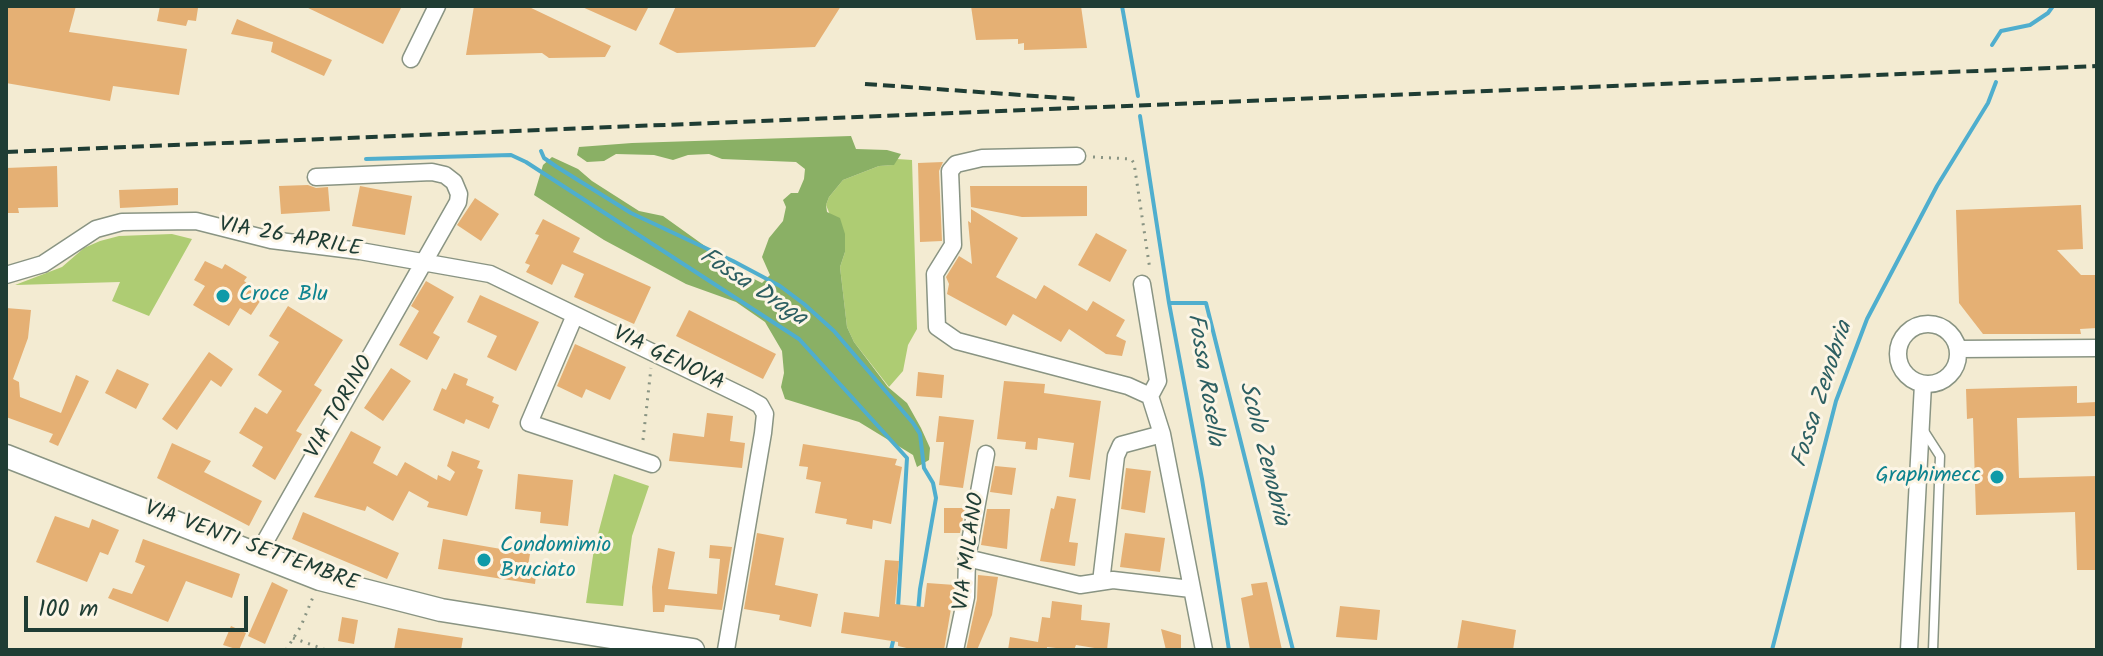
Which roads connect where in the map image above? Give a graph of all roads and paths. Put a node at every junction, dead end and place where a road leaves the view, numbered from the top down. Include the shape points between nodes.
1 (437, 6) edge
2 (411, 59) dead end
3 (1077, 156) joint
4 (316, 177) dead end
5 (424, 261) junction
6 (6, 275) edge
7 (1142, 284) joint
8 (575, 315) junction
9 (2097, 348) edge
10 (1958, 349) junction
11 (653, 353) junction
12 (1923, 384) junction
13 (1150, 396) junction
14 (1921, 426) junction
15 (1162, 434) junction
16 (643, 440) dead end
17 (986, 454) dead end
18 (6, 456) edge
19 (652, 464) dead end
20 (258, 554) junction
21 (967, 558) junction
22 (320, 579) junction
23 (1101, 582) junction
24 (1191, 589) junction
25 (293, 638) junction
26 (286, 650) edge
27 (326, 650) edge
28 (693, 650) edge
29 (726, 650) edge
30 (955, 650) edge
31 (1204, 650) edge
32 (1909, 650) edge
33 (1933, 650) edge

1 - 2 street
3 - 7 path via 1134,163 1152,280
3 - 13 street via 982,158 956,164 950,171 953,245 935,274 937,327 957,341
4 - 5 street, VIA TORINO via 432,172 454,182 458,202
5 - 6 street, VIA 26 APRILE via 271,240 196,221 134,222 96,229 43,264
5 - 8 street, VIA 26 APRILE via 490,274
5 - 20 street, VIA TORINO
7 - 13 street via 1158,381
8 - 11 street, VIA GENOVA
8 - 19 street via 529,423
9 - 10 street
10 - 12 street via 1950,375
10 - 12 street via 1949,331 1930,323 1903,336 1900,366
11 - 16 path
11 - 29 street, VIA GENOVA via 749,399 765,414
12 - 14 street
13 - 15 street
14 - 32 street
14 - 33 lane via 1940,456
15 - 23 street via 1121,445 1116,456
15 - 24 street
17 - 21 street, VIA MILANO
18 - 20 main road, VIA VENTI SETTEMBRE
20 - 22 main road, VIA VENTI SETTEMBRE
21 - 23 street via 1080,585
21 - 30 street, VIA MILANO via 966,597
22 - 25 path
22 - 28 main road, VIA VENTI SETTEMBRE via 441,610
23 - 24 street
24 - 31 street
25 - 26 path
25 - 27 path

